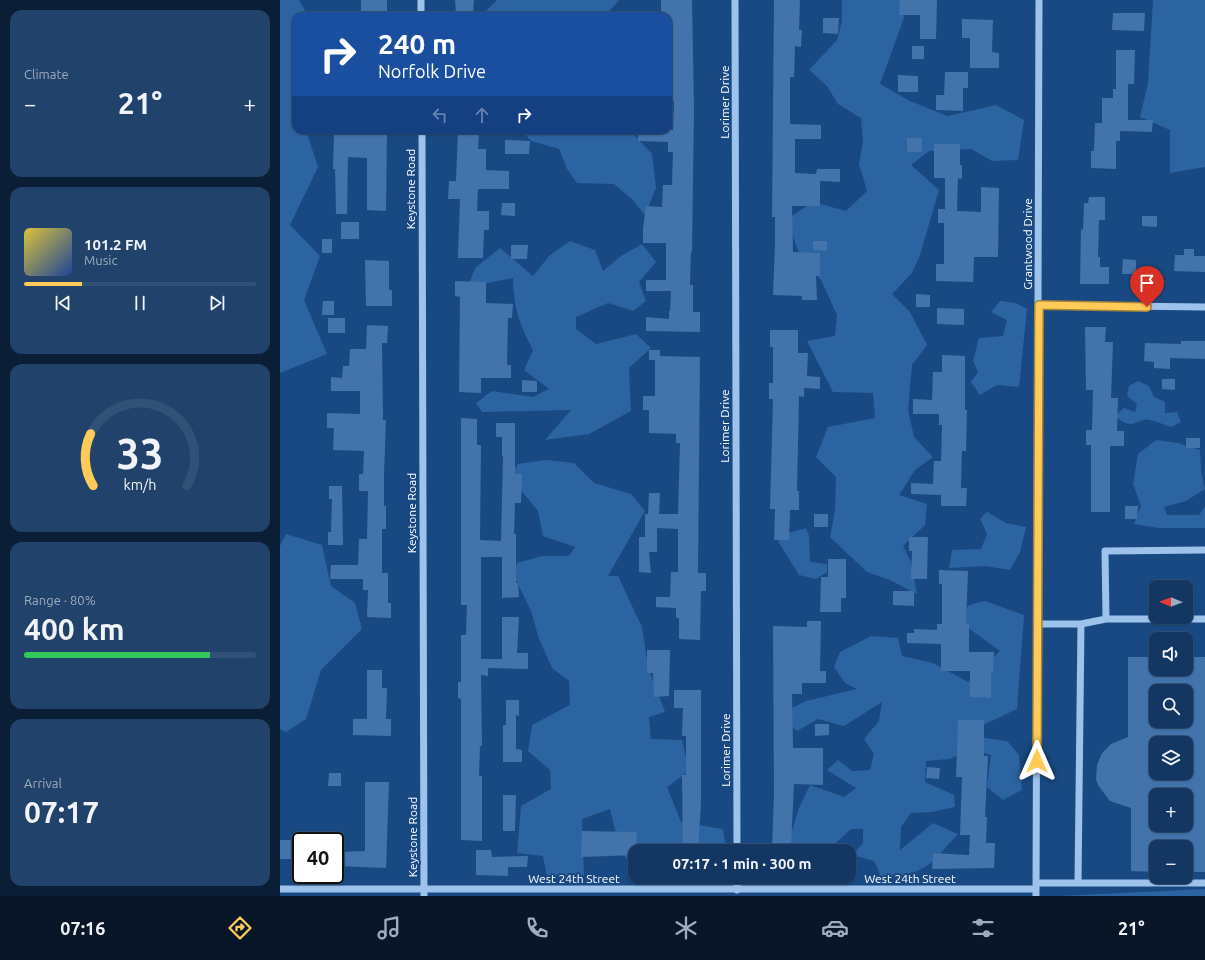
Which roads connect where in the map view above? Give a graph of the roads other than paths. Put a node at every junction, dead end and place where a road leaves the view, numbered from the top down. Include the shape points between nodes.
1 (421, 0) edge
2 (735, 0) edge
3 (1040, 0) edge
4 (422, 12) edge
5 (422, 134) edge
6 (1039, 305) junction
7 (1205, 307) edge
8 (1205, 550) edge
9 (1106, 619) junction
10 (1205, 619) edge
11 (1037, 624) junction
12 (1080, 624) junction
13 (737, 844) edge
14 (1078, 883) junction
15 (1205, 883) edge
16 (737, 884) edge
17 (280, 889) edge
18 (1036, 889) edge
19 (737, 890) junction
20 (424, 893) edge
21 (707, 893) edge

1 - 4 street
2 - 13 street, Lorimer Drive
3 - 6 street, Grantwood Drive
5 - 20 street, Keystone Road
6 - 7 street
6 - 11 street, Grantwood Drive
8 - 9 street via 1105,551
9 - 10 street
9 - 12 street
11 - 12 street
11 - 18 street, Grantwood Drive
12 - 14 street
14 - 15 street, West 24th Street
14 - 18 street, West 24th Street
16 - 19 street
17 - 20 street, West 24th Street
18 - 19 street, West 24th Street
19 - 21 street, West 24th Street
20 - 21 street, West 24th Street

